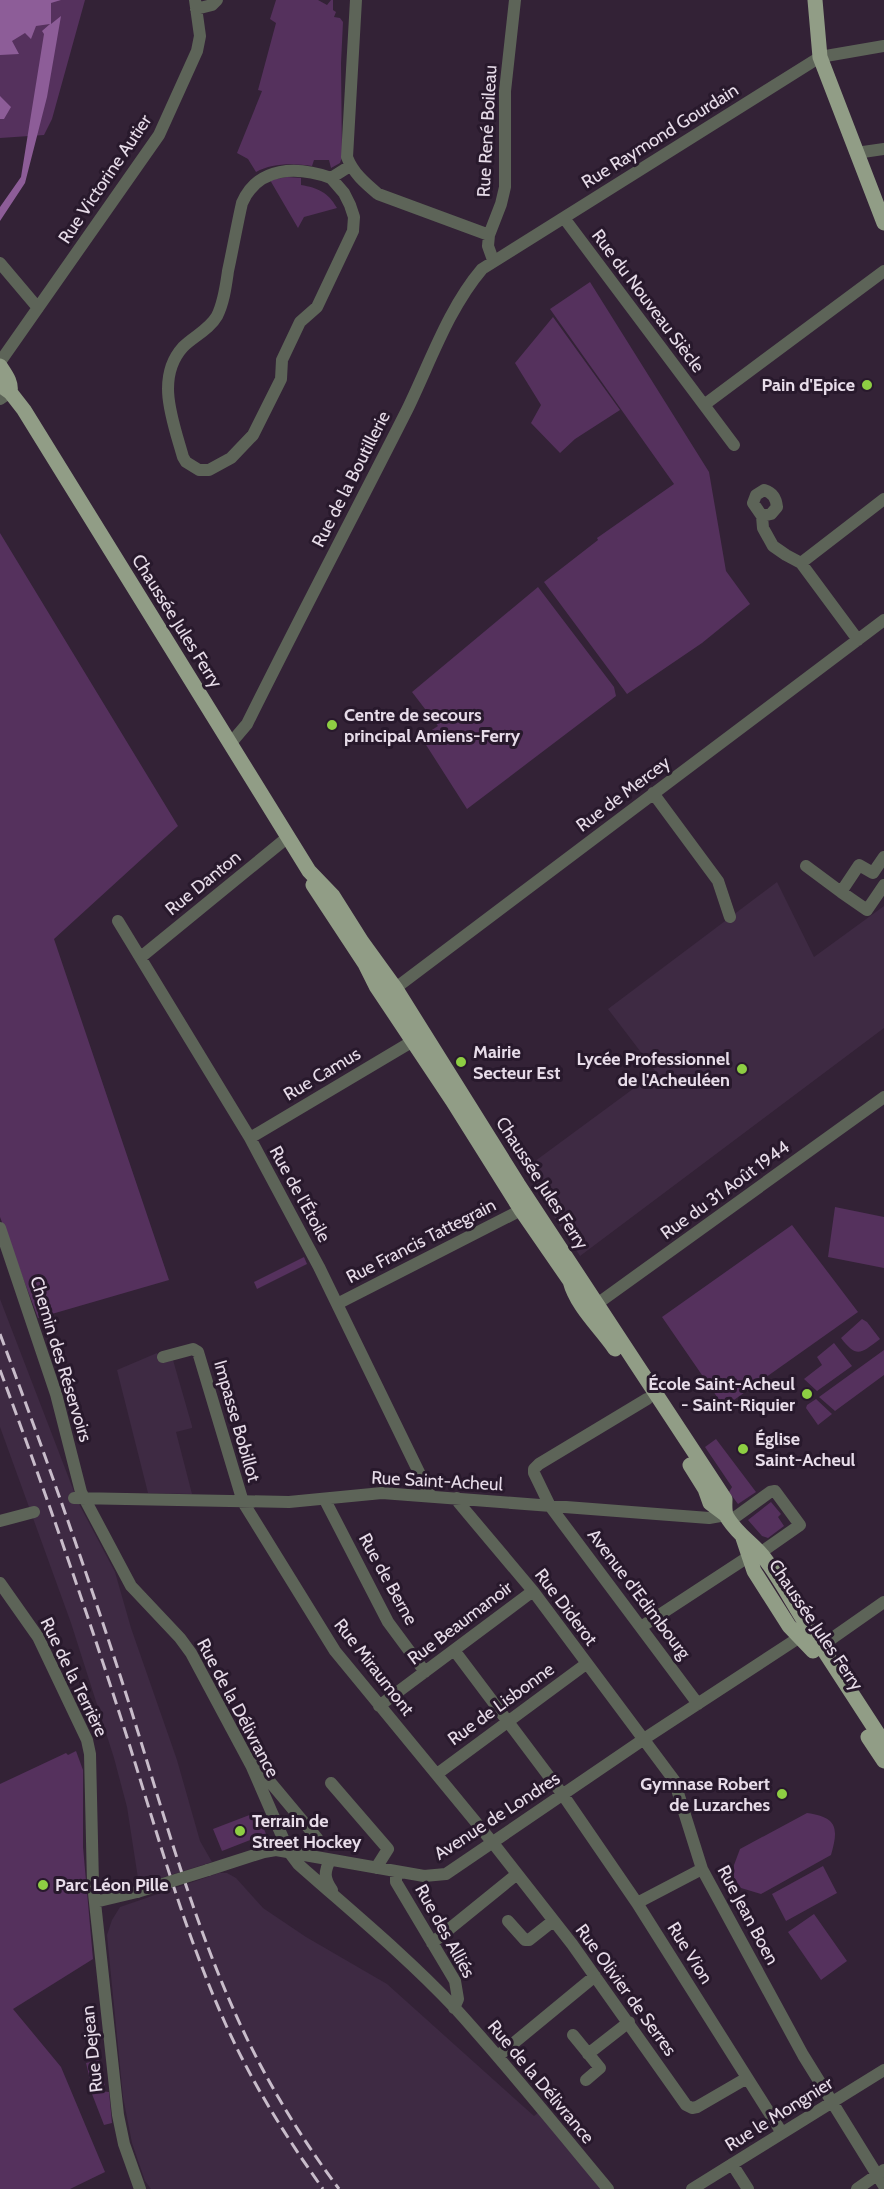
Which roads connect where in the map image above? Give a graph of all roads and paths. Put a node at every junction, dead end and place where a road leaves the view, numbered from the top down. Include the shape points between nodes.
1 (217, 0) edge
2 (356, 0) edge
3 (515, 0) edge
4 (815, 0) edge
5 (196, 4) edge
6 (884, 45) edge
7 (820, 57) junction
8 (884, 149) edge
9 (856, 153) junction
10 (350, 166) junction
11 (331, 178) junction
12 (564, 218) junction
13 (884, 223) edge
14 (489, 236) junction
15 (519, 245) joint
16 (493, 260) junction
17 (0, 263) edge
18 (884, 271) edge
19 (38, 308) junction
20 (0, 364) edge
21 (3, 392) edge
22 (704, 405) junction
23 (734, 445) dead end
24 (884, 499) edge
25 (762, 516) dead end
26 (801, 563) junction
27 (884, 620) edge
28 (858, 640) junction
29 (230, 744) junction
30 (653, 794) junction
31 (288, 837) junction
32 (884, 856) edge
33 (806, 866) dead end
34 (873, 873) junction
35 (884, 884) edge
36 (841, 892) junction
37 (730, 917) dead end
38 (118, 921) dead end
39 (141, 957) junction
40 (390, 993) junction
41 (412, 1041) junction
42 (884, 1097) edge
43 (250, 1138) junction
44 (521, 1210) junction
45 (0, 1228) edge
46 (338, 1304) junction
47 (592, 1308) junction
48 (163, 1357) dead end
49 (647, 1399) junction
50 (430, 1495) junction
51 (457, 1498) junction
52 (80, 1499) junction
53 (325, 1500) junction
54 (243, 1502) junction
55 (550, 1506) junction
56 (34, 1512) dead end
57 (728, 1518) junction
58 (0, 1521) edge
59 (754, 1555) junction
60 (0, 1583) edge
61 (533, 1591) junction
62 (884, 1602) edge
63 (641, 1627) junction
64 (805, 1634) junction
65 (817, 1649) junction
66 (454, 1650) junction
67 (586, 1664) junction
68 (425, 1672) junction
69 (698, 1704) junction
70 (379, 1706) junction
71 (508, 1721) junction
72 (643, 1740) junction
73 (884, 1743) edge
74 (884, 1761) edge
75 (252, 1767) junction
76 (437, 1774) junction
77 (331, 1783) dead end
78 (563, 1794) junction
79 (317, 1838) dead end
80 (493, 1843) junction
81 (289, 1852) junction
82 (330, 1860) junction
83 (376, 1868) junction
84 (702, 1869) junction
85 (396, 1872) junction
86 (517, 1874) junction
87 (340, 1901) junction
88 (95, 1902) junction
89 (637, 1903) junction
90 (508, 1921) dead end
91 (554, 1921) junction
92 (432, 1943) junction
93 (595, 1976) junction
94 (454, 2008) junction
95 (629, 2022) junction
96 (573, 2035) dead end
97 (588, 2054) junction
98 (498, 2056) junction
99 (884, 2070) edge
100 (747, 2078) junction
101 (586, 2080) dead end
102 (832, 2103) junction
103 (782, 2133) junction
104 (732, 2164) junction
105 (880, 2172) edge
106 (884, 2186) edge
107 (140, 2189) edge
108 (608, 2189) edge
109 (692, 2189) edge
110 (748, 2189) edge
111 (856, 2189) edge

1 - 5 street via 212,5
2 - 10 street via 347,157
3 - 14 street, Rue René Boileau via 505,91 505,187
4 - 7 main road
5 - 19 street, Rue Victorine Autier via 200,36 197,51 159,135
6 - 7 street
7 - 9 main road
7 - 12 street, Rue Raymond Gourdain
8 - 9 street
9 - 13 main road
10 - 11 street
10 - 14 street via 378,194
11 - 11 street via 317,173 274,172 247,191 242,202 217,314 177,355 167,379 183,457 199,470 209,470 231,458 253,435 281,379 282,360 300,322 317,307 347,245 354,217 344,193
12 - 15 street, Rue Raymond Gourdain
12 - 22 street, Rue du Nouveau Siècle
14 - 16 street
15 - 16 street, Rue de la Boutillerie
16 - 29 street, Rue de la Boutillerie via 465,292 247,724
17 - 19 street
18 - 22 street
19 - 20 street, Rue Victorine Autier
20 - 21 main road, Chaussée Jules Ferry via 11,387
21 - 29 main road, Chaussée Jules Ferry via 47,448
22 - 23 street, Rue du Nouveau Siècle
24 - 26 street
25 - 26 street via 763,528 773,546
26 - 28 street
27 - 28 street, Rue de Mercey
28 - 30 street, Rue de Mercey
29 - 31 main road, Chaussée Jules Ferry
30 - 37 street via 718,881
30 - 40 street, Rue de Mercey
31 - 39 street, Rue Danton
31 - 40 main road, Chaussée Jules Ferry via 309,871 333,896
32 - 34 street
33 - 36 street
34 - 35 street
34 - 36 street via 859,865
35 - 36 street via 867,910
38 - 39 street, Rue de l'Étoile
39 - 43 street, Rue de l'Étoile
40 - 41 main road, Chaussée Jules Ferry
40 - 47 main road, Chaussée Jules Ferry via 469,1107
41 - 43 street, Rue Camus
41 - 44 main road, Chaussée Jules Ferry
42 - 47 street, Rue du 31 Août 1944
43 - 46 street, Rue de l'Étoile
44 - 46 street, Rue Francis Tattegrain
44 - 47 main road, Chaussée Jules Ferry via 572,1289
45 - 52 street, Chemin des Réservoirs via 56,1394
46 - 50 street, Rue de l'Étoile
47 - 49 main road
47 - 57 main road, Chaussée Jules Ferry via 725,1499
48 - 54 street, Impasse Bobillot via 193,1349 198,1352
49 - 55 street, Avenue d'Edimbourg via 534,1469
49 - 57 main road via 710,1503
50 - 51 street, Rue Saint-Acheul
50 - 53 street, Rue Saint-Acheul via 382,1493
51 - 55 street, Rue Saint-Acheul
51 - 61 street, Rue Diderot
52 - 54 street, Rue Saint-Acheul
52 - 75 street, Rue de la Délivrance via 131,1586 191,1653
53 - 54 street, Rue Saint-Acheul
53 - 68 street, Rue de Berne via 388,1622
54 - 70 street, Rue Miraumont via 335,1651
55 - 57 street, Rue Saint-Acheul
55 - 63 street, Avenue d'Edimbourg
56 - 58 street
57 - 59 main road, Chaussée Jules Ferry
57 - 59 street, Chaussée Jules Ferry via 775,1491 804,1522
59 - 63 street
59 - 64 main road, Chaussée Jules Ferry
60 - 88 street, Rue de la Terrière via 38,1637 87,1740
61 - 66 street, Rue Beaumanoir
61 - 67 street, Rue Diderot
62 - 65 street
63 - 69 street, Avenue d'Edimbourg
64 - 65 main road, Chaussée Jules Ferry
64 - 69 street, Avenue de Londres
65 - 73 main road, Chaussée Jules Ferry
65 - 74 main road, Chaussée Jules Ferry
66 - 68 street, Rue Beaumanoir
66 - 71 street, Rue Vion
67 - 71 street, Rue de Lisbonne
67 - 72 street, Rue Diderot
68 - 70 street, Rue Beaumanoir
69 - 72 street, Avenue de Londres
70 - 76 street, Rue Miraumont
71 - 76 street, Rue de Lisbonne
71 - 78 street, Rue Vion
72 - 78 street, Avenue de Londres
72 - 84 street, Rue Jean Boen via 674,1780
75 - 79 street via 255,1764
75 - 81 street, Rue de la Délivrance
76 - 80 street, Rue Miraumont
77 - 83 street via 388,1849
78 - 80 street, Avenue de Londres
78 - 89 street, Rue Vion
80 - 85 street, Avenue de Londres via 440,1876
80 - 86 street, Rue Olivier de Serres
81 - 82 street, Avenue de Londres
81 - 87 street, Rue de la Délivrance
81 - 88 street, Avenue de Londres, bridge via 264,1852
82 - 83 street, Avenue de Londres
82 - 87 street, Rue de la Délivrance via 325,1874
83 - 85 street, Avenue de Londres
84 - 89 street
84 - 102 street, Rue Jean Boen
85 - 92 street, Rue des Alliés via 396,1882
86 - 91 street, Rue Olivier de Serres
86 - 92 street
87 - 94 street, Rue de la Délivrance
88 - 107 street, Rue Dejean via 118,2115
89 - 100 street, Rue Vion
90 - 91 street via 529,1940
91 - 93 street, Rue Olivier de Serres
92 - 94 street, Rue des Alliés via 455,1981 458,1999
93 - 95 street, Rue Olivier de Serres
93 - 98 street
94 - 98 street, Rue de la Délivrance
95 - 97 street
95 - 100 street, Rue Olivier de Serres via 692,2108
96 - 97 street
97 - 101 street via 600,2068
98 - 108 street, Rue de la Délivrance
99 - 102 street, Rue le Mongnier
100 - 103 street, Rue Vion
102 - 103 street, Rue le Mongnier
102 - 105 street, Rue Jean Boen
103 - 104 street, Rue le Mongnier
104 - 109 street, Rue le Mongnier
104 - 110 street
105 - 106 street, Rue Jean Boen
105 - 111 street

